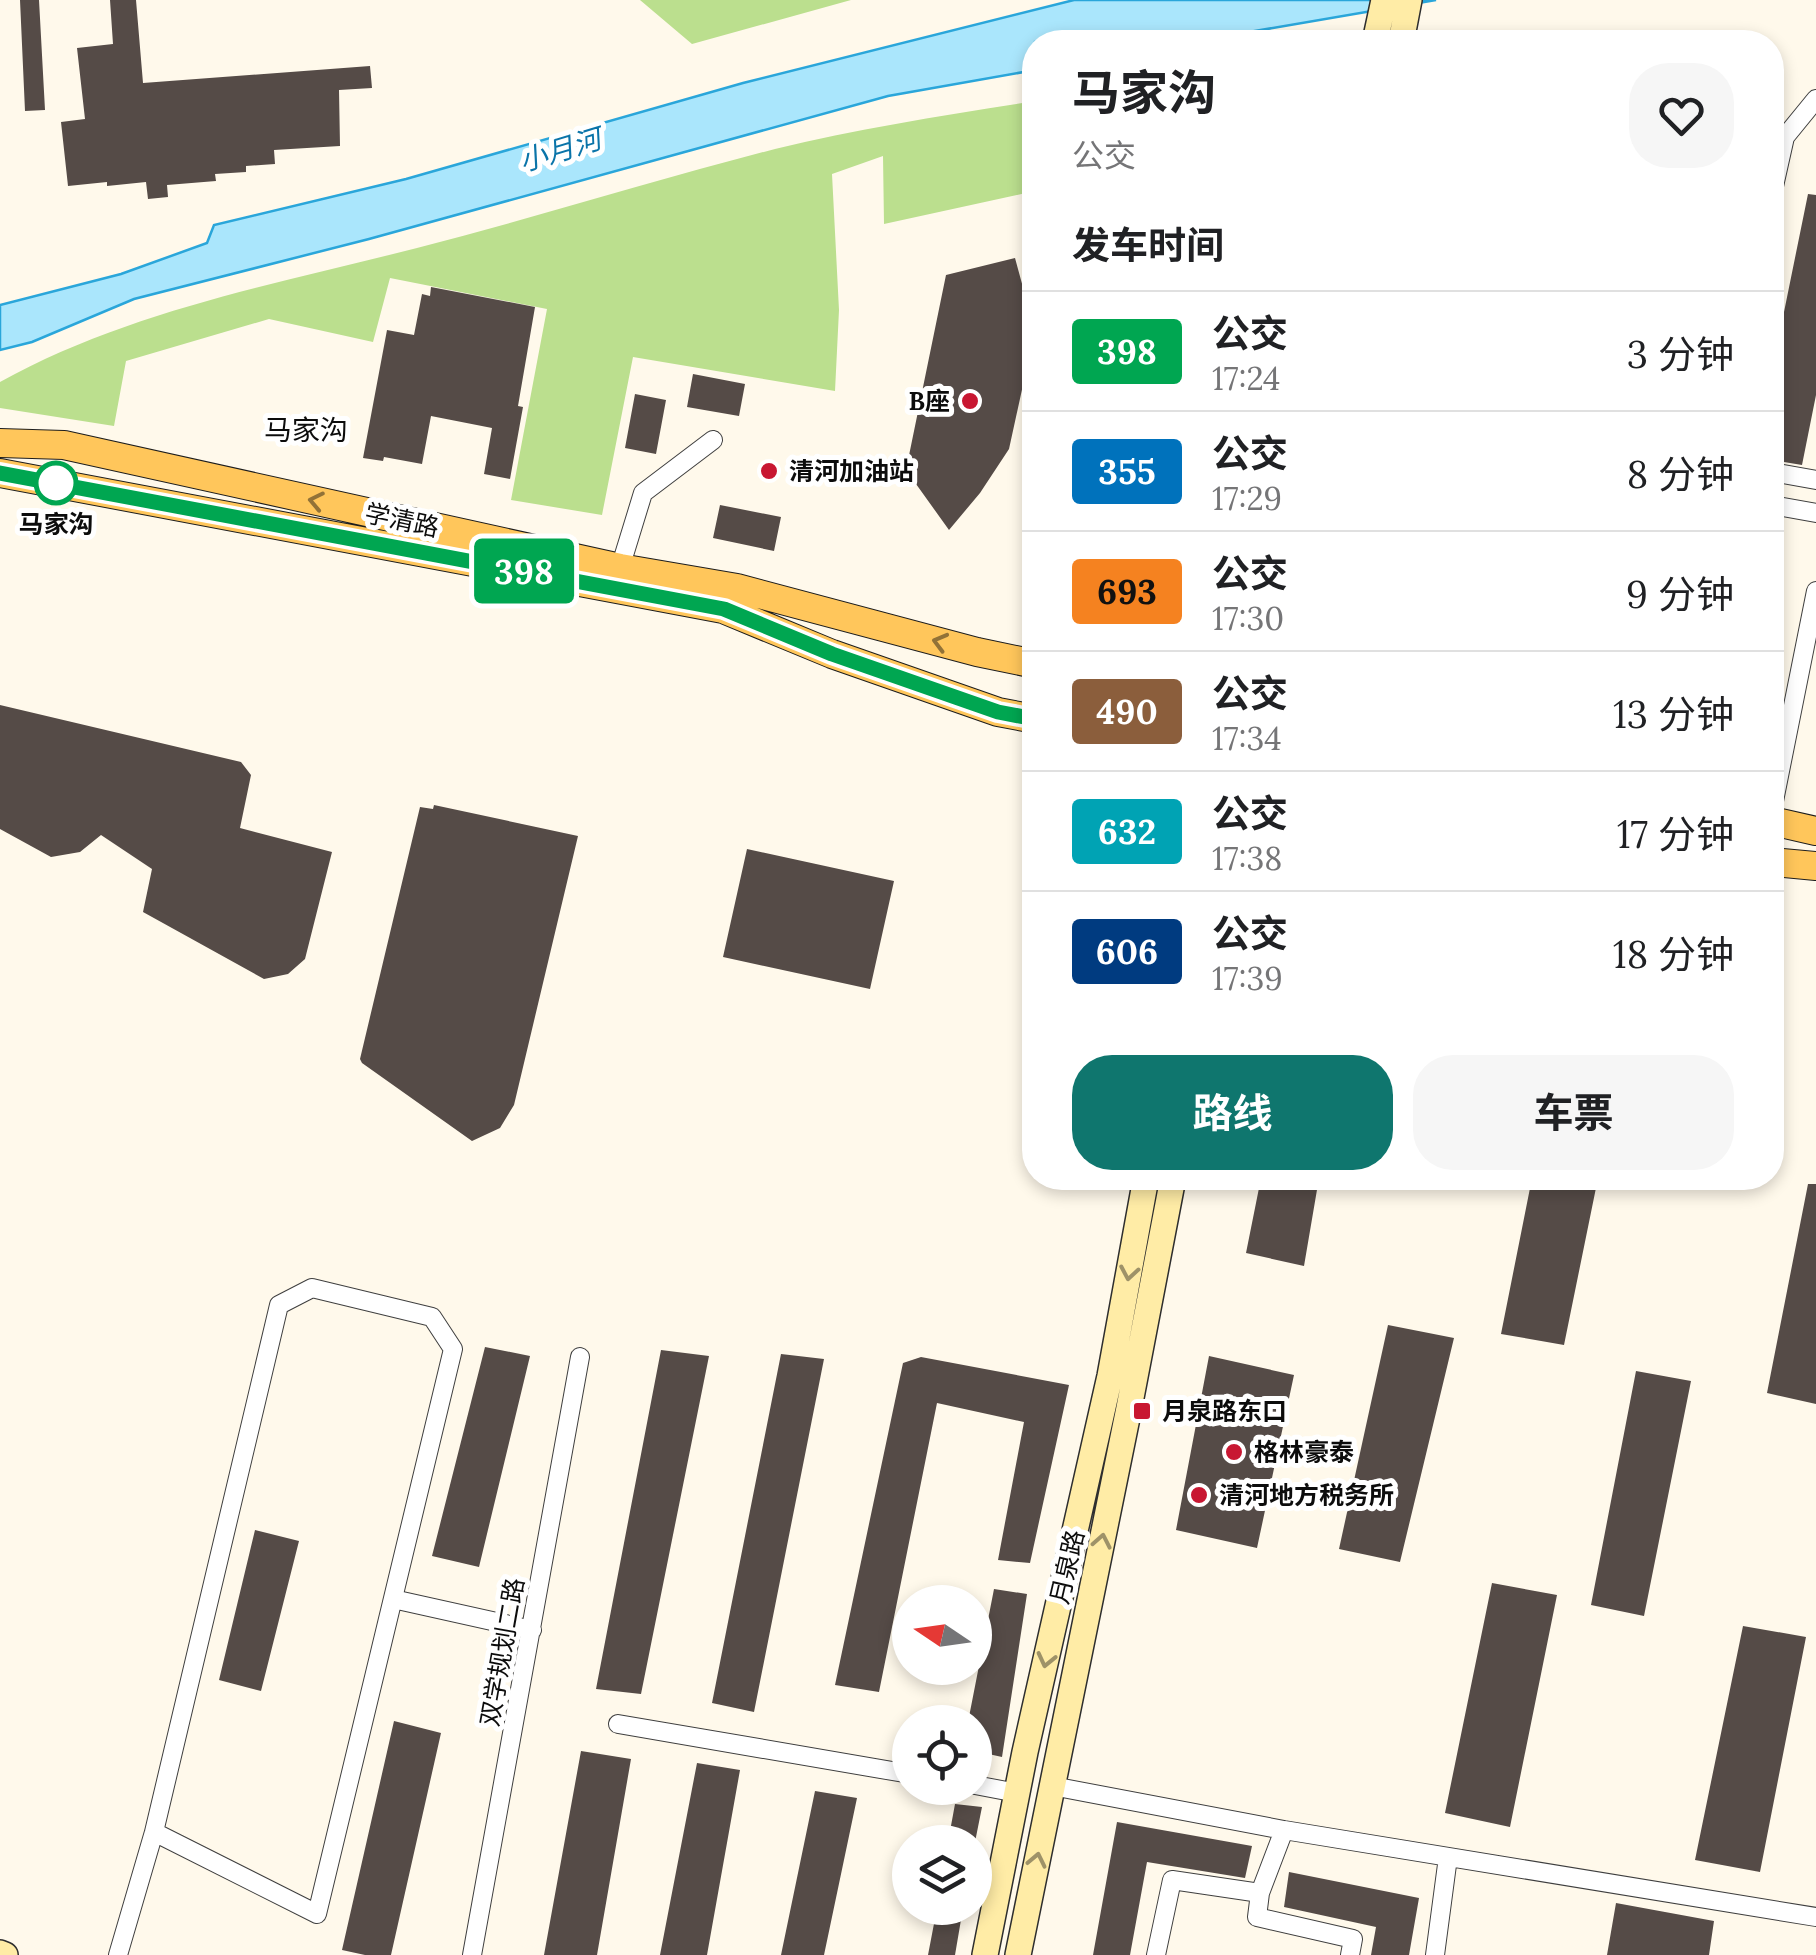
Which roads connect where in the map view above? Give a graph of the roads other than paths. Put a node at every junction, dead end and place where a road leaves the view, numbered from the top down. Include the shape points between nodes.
1 (1384, 0) edge
2 (1409, 0) edge
3 (1378, 30) edge
4 (1403, 30) edge
5 (1816, 99) edge
6 (1784, 137) edge
7 (713, 440) dead end
8 (0, 443) edge
9 (0, 473) edge
10 (1784, 474) edge
11 (1816, 480) edge
12 (1784, 507) edge
13 (1816, 513) edge
14 (620, 568) junction
15 (1816, 591) edge
16 (1022, 661) edge
17 (1022, 717) edge
18 (1784, 751) edge
19 (1784, 824) edge
20 (1816, 831) edge
21 (1784, 863) edge
22 (1816, 866) edge
23 (1144, 1190) edge
24 (1171, 1190) edge
25 (580, 1357) dead end
26 (393, 1599) junction
27 (532, 1630) junction
28 (618, 1724) dead end
29 (892, 1771) edge
30 (1052, 1786) junction
31 (992, 1788) edge
32 (1017, 1793) junction
33 (1284, 1830) junction
34 (154, 1832) junction
35 (1448, 1857) junction
36 (1260, 1893) junction
37 (1816, 1917) edge
38 (118, 1955) edge
39 (472, 1955) edge
40 (985, 1955) edge
41 (1018, 1955) edge
42 (1156, 1955) edge
43 (1350, 1955) edge
44 (1435, 1955) edge

1 - 3 main road
2 - 4 main road
5 - 6 street
7 - 14 street via 643,494
14 -> 8 main road, 学清路 via 64,446
9 - 17 main road, 学清路 via 724,609 832,654
10 - 11 street
12 - 13 street
16 -> 14 main road, 学清路 via 736,588
15 - 18 street
19 - 20 main road
21 - 22 main road
23 -> 32 main road, 月泉路 via 1110,1376
30 -> 24 main road, 月泉路
25 - 27 street, 双学规划二路
26 - 27 street
26 - 34 street via 317,1914
26 - 34 street via 453,1349 432,1317 312,1288 278,1305
27 - 39 street, 双学规划二路
28 - 29 street
30 - 33 street
41 -> 30 main road, 月泉路
31 - 32 street
32 - 40 main road, 月泉路
33 - 35 street
33 - 36 street
34 - 38 street
35 - 37 street
35 - 44 street
36 - 42 street via 1172,1880
36 - 43 street via 1257,1917 1353,1939

